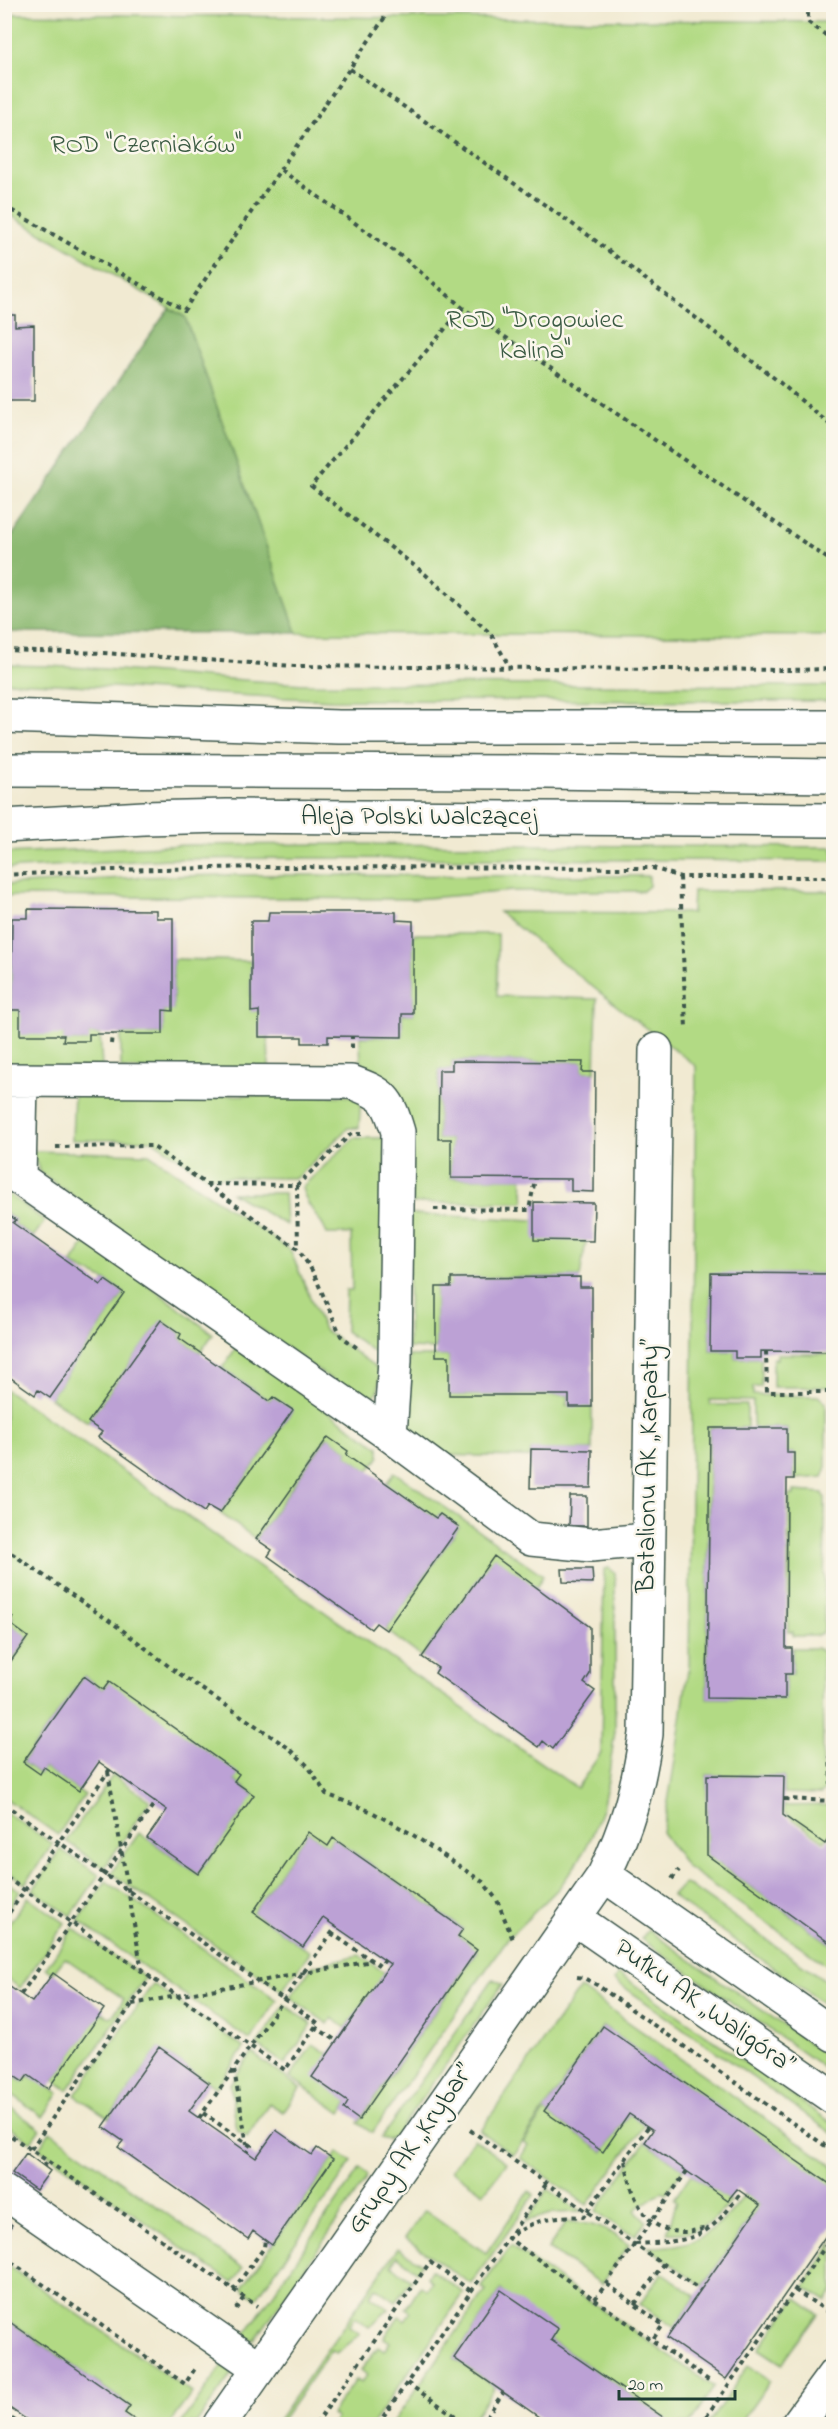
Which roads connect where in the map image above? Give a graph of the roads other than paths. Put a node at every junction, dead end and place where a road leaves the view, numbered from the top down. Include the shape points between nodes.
1 (4, 716) edge
2 (834, 727) edge
3 (4, 770) edge
4 (834, 776) edge
5 (834, 819) edge
6 (4, 826) edge
7 (656, 1050) dead end
8 (13, 1081) edge
9 (390, 1435) junction
10 (648, 1540) junction
11 (604, 1875) junction
12 (574, 1918) junction
13 (834, 2035) edge
14 (834, 2098) edge
15 (4, 2192) edge
16 (259, 2368) junction
17 (834, 2375) edge
18 (220, 2424) edge
19 (798, 2424) edge

1 - 2 street via 339,727
3 - 4 street
5 - 6 street, Aleja Polski Walczącej via 227,816
7 - 10 street, Batalionu AK „Karpaty”
8 - 9 street via 19,1178
8 - 9 street via 351,1082 376,1091 391,1108 398,1132
9 - 10 street via 531,1539 591,1545
10 - 11 street, Batalionu AK „Karpaty” via 646,1734 629,1818
11 - 12 street, Grupy AK „Krybar”
11 - 13 street, Pułku AK „Waligóra”
12 - 14 street, Pułku AK „Waligóra”
12 - 16 street, Grupy AK „Krybar”
15 - 16 street
16 - 18 street, Grupy AK „Krybar”
17 - 19 street

